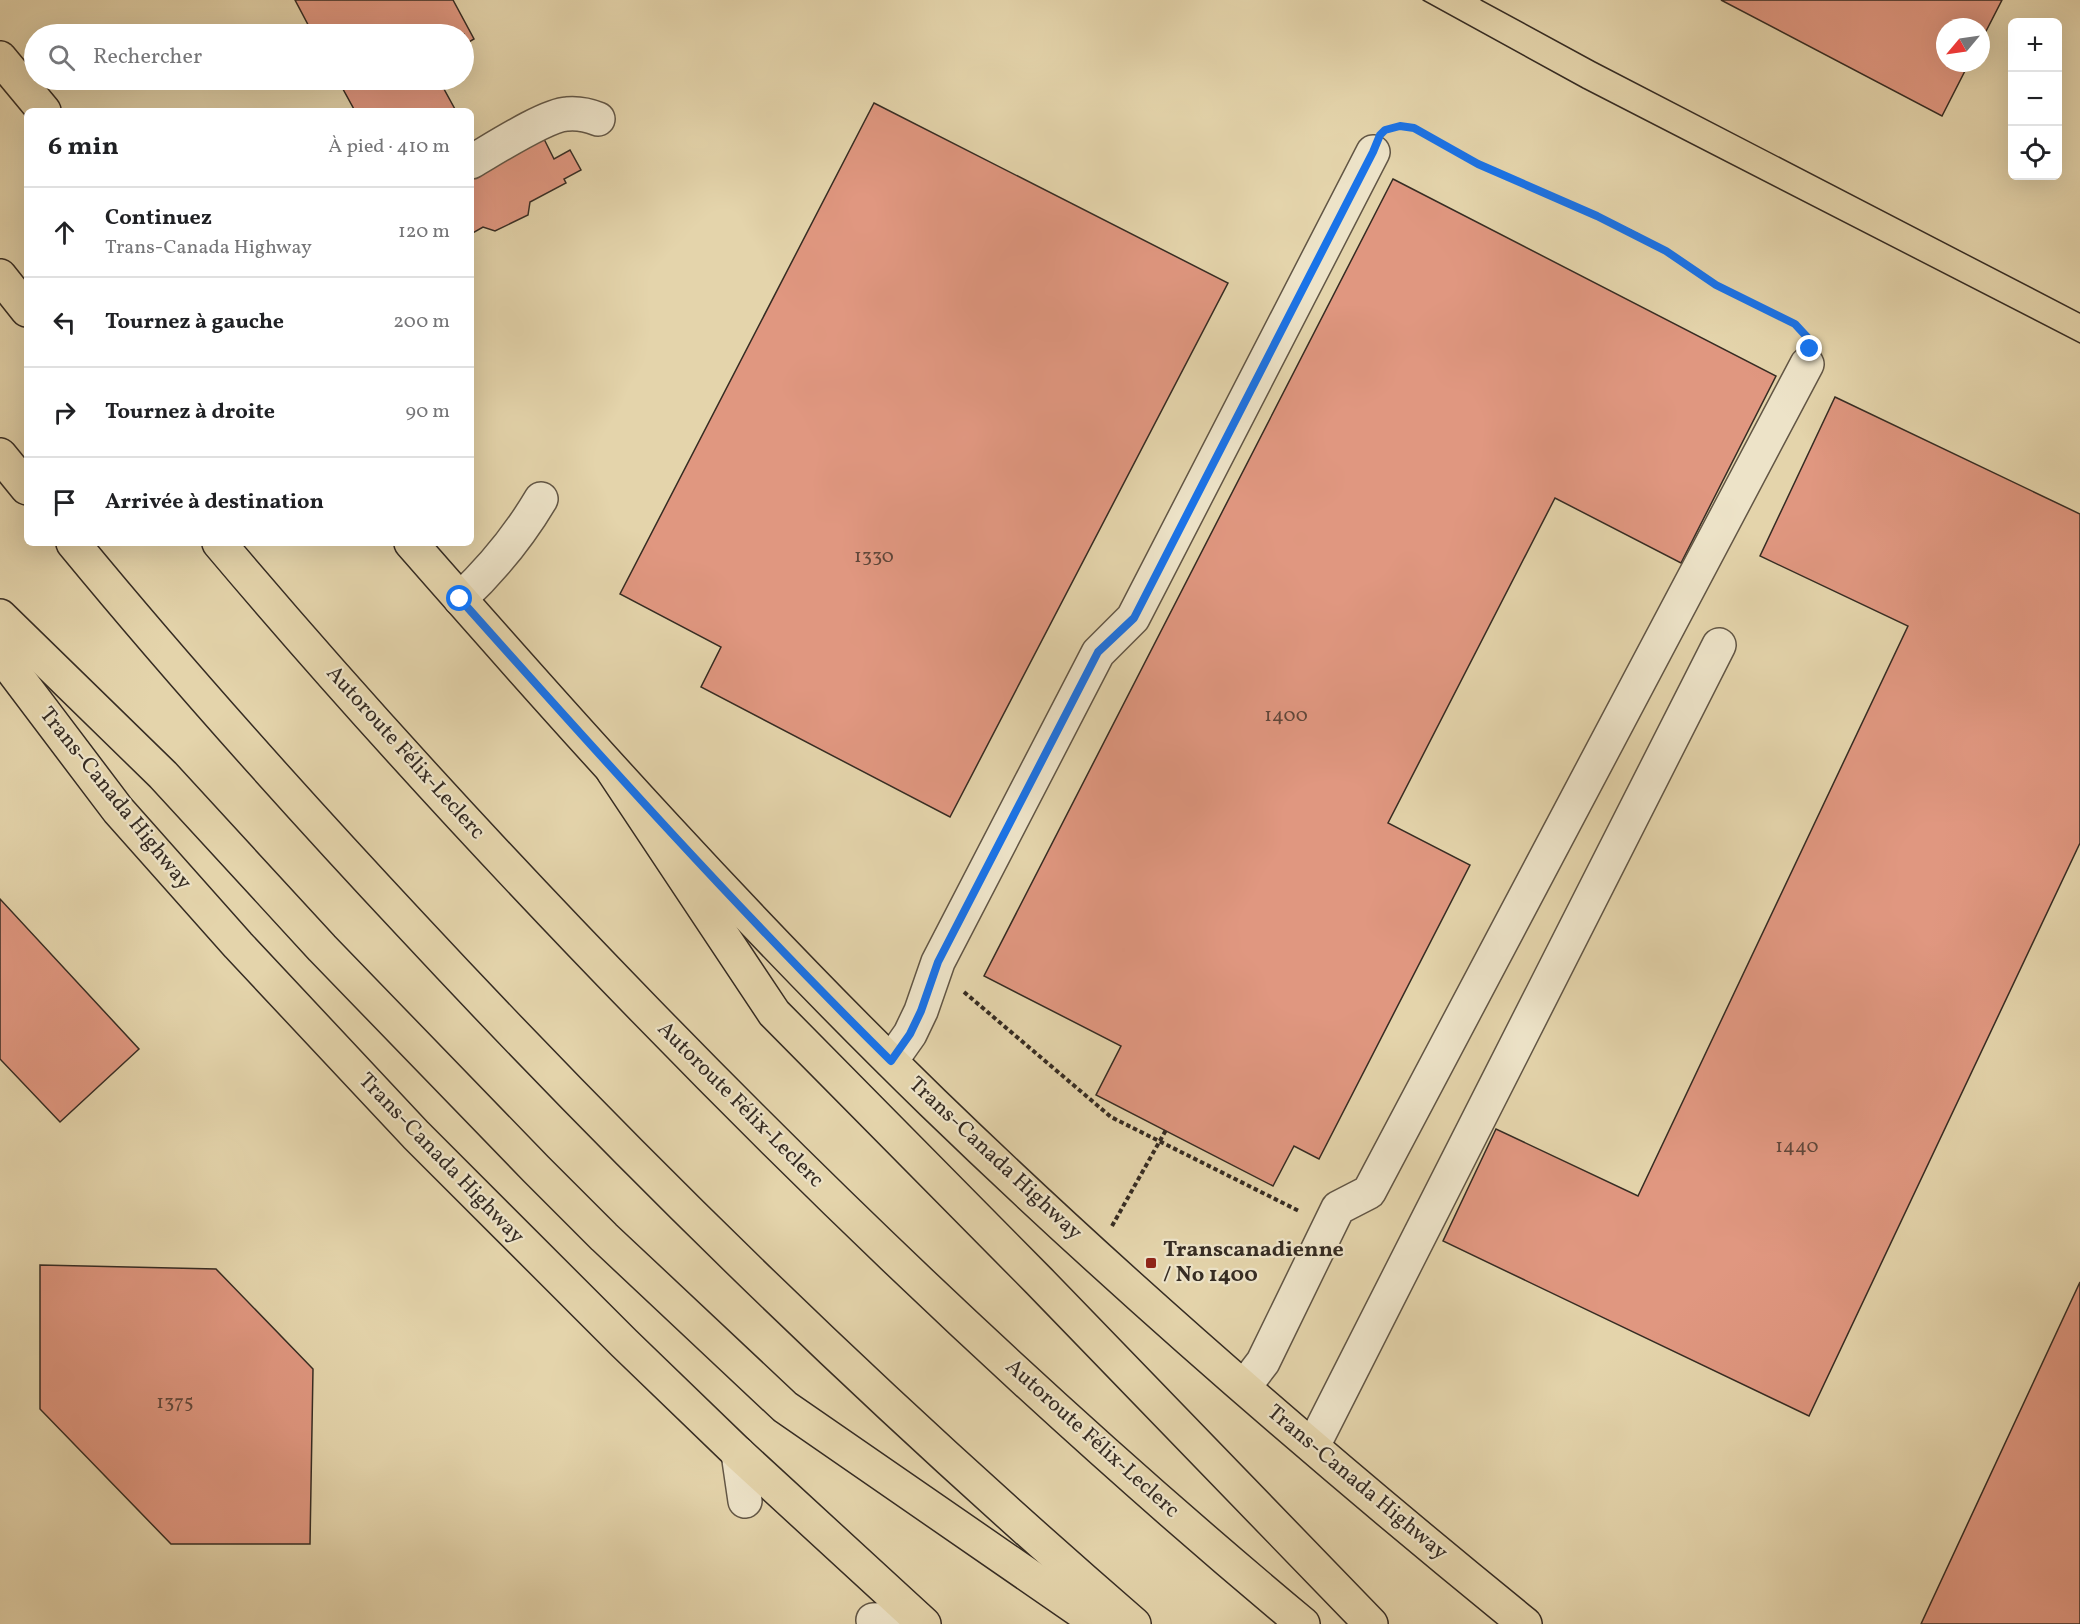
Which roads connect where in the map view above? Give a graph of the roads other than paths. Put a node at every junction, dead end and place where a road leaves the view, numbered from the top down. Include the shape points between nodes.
1 (0, 58) edge
2 (24, 87) edge
3 (27, 90) edge
4 (42, 108) edge
5 (598, 119) dead end
6 (1373, 152) road end
7 (474, 160) edge
8 (0, 276) edge
9 (24, 306) edge
10 (1807, 364) road end
11 (0, 455) edge
12 (24, 484) edge
13 (541, 499) dead end
14 (76, 546) edge
15 (222, 546) edge
16 (414, 546) edge
17 (460, 599) junction
18 (0, 616) edge
19 (1719, 645) dead end
20 (0, 654) edge
21 (613, 771) junction
22 (891, 1061) junction
23 (1244, 1387) junction
24 (1313, 1446) junction
25 (738, 1453) junction
26 (745, 1501) dead end
27 (873, 1620) dead end
28 (920, 1621) edge
29 (1099, 1624) edge
30 (1134, 1624) edge
31 (1303, 1624) edge
32 (1371, 1624) edge
33 (1525, 1624) edge

1 - 2 main road
3 - 4 main road
5 - 7 lane via 583,114 549,119
6 - 22 lane via 1134,618 1098,652 938,962 910,1034
8 - 9 main road
10 - 23 lane via 1369,1192 1338,1208 1263,1362
11 - 12 main road
13 - 17 lane via 508,548
14 - 30 main road via 268,771 567,1090 758,1281
15 - 31 main road, Autoroute Félix-Leclerc via 493,852 821,1187 1099,1447
16 - 17 main road, Trans-Canada Highway
17 - 21 main road, Trans-Canada Highway
18 - 29 main road via 163,775 322,948 528,1162 785,1407
19 - 24 lane
20 - 25 main road, Trans-Canada Highway via 118,810 238,945 553,1275
21 - 22 main road, Trans-Canada Highway
21 - 32 main road via 774,1013
22 - 23 main road, Trans-Canada Highway via 1036,1201
23 - 24 main road, Trans-Canada Highway
24 - 33 main road, Trans-Canada Highway
25 - 26 lane
25 - 28 main road, Trans-Canada Highway
27 - 28 lane

